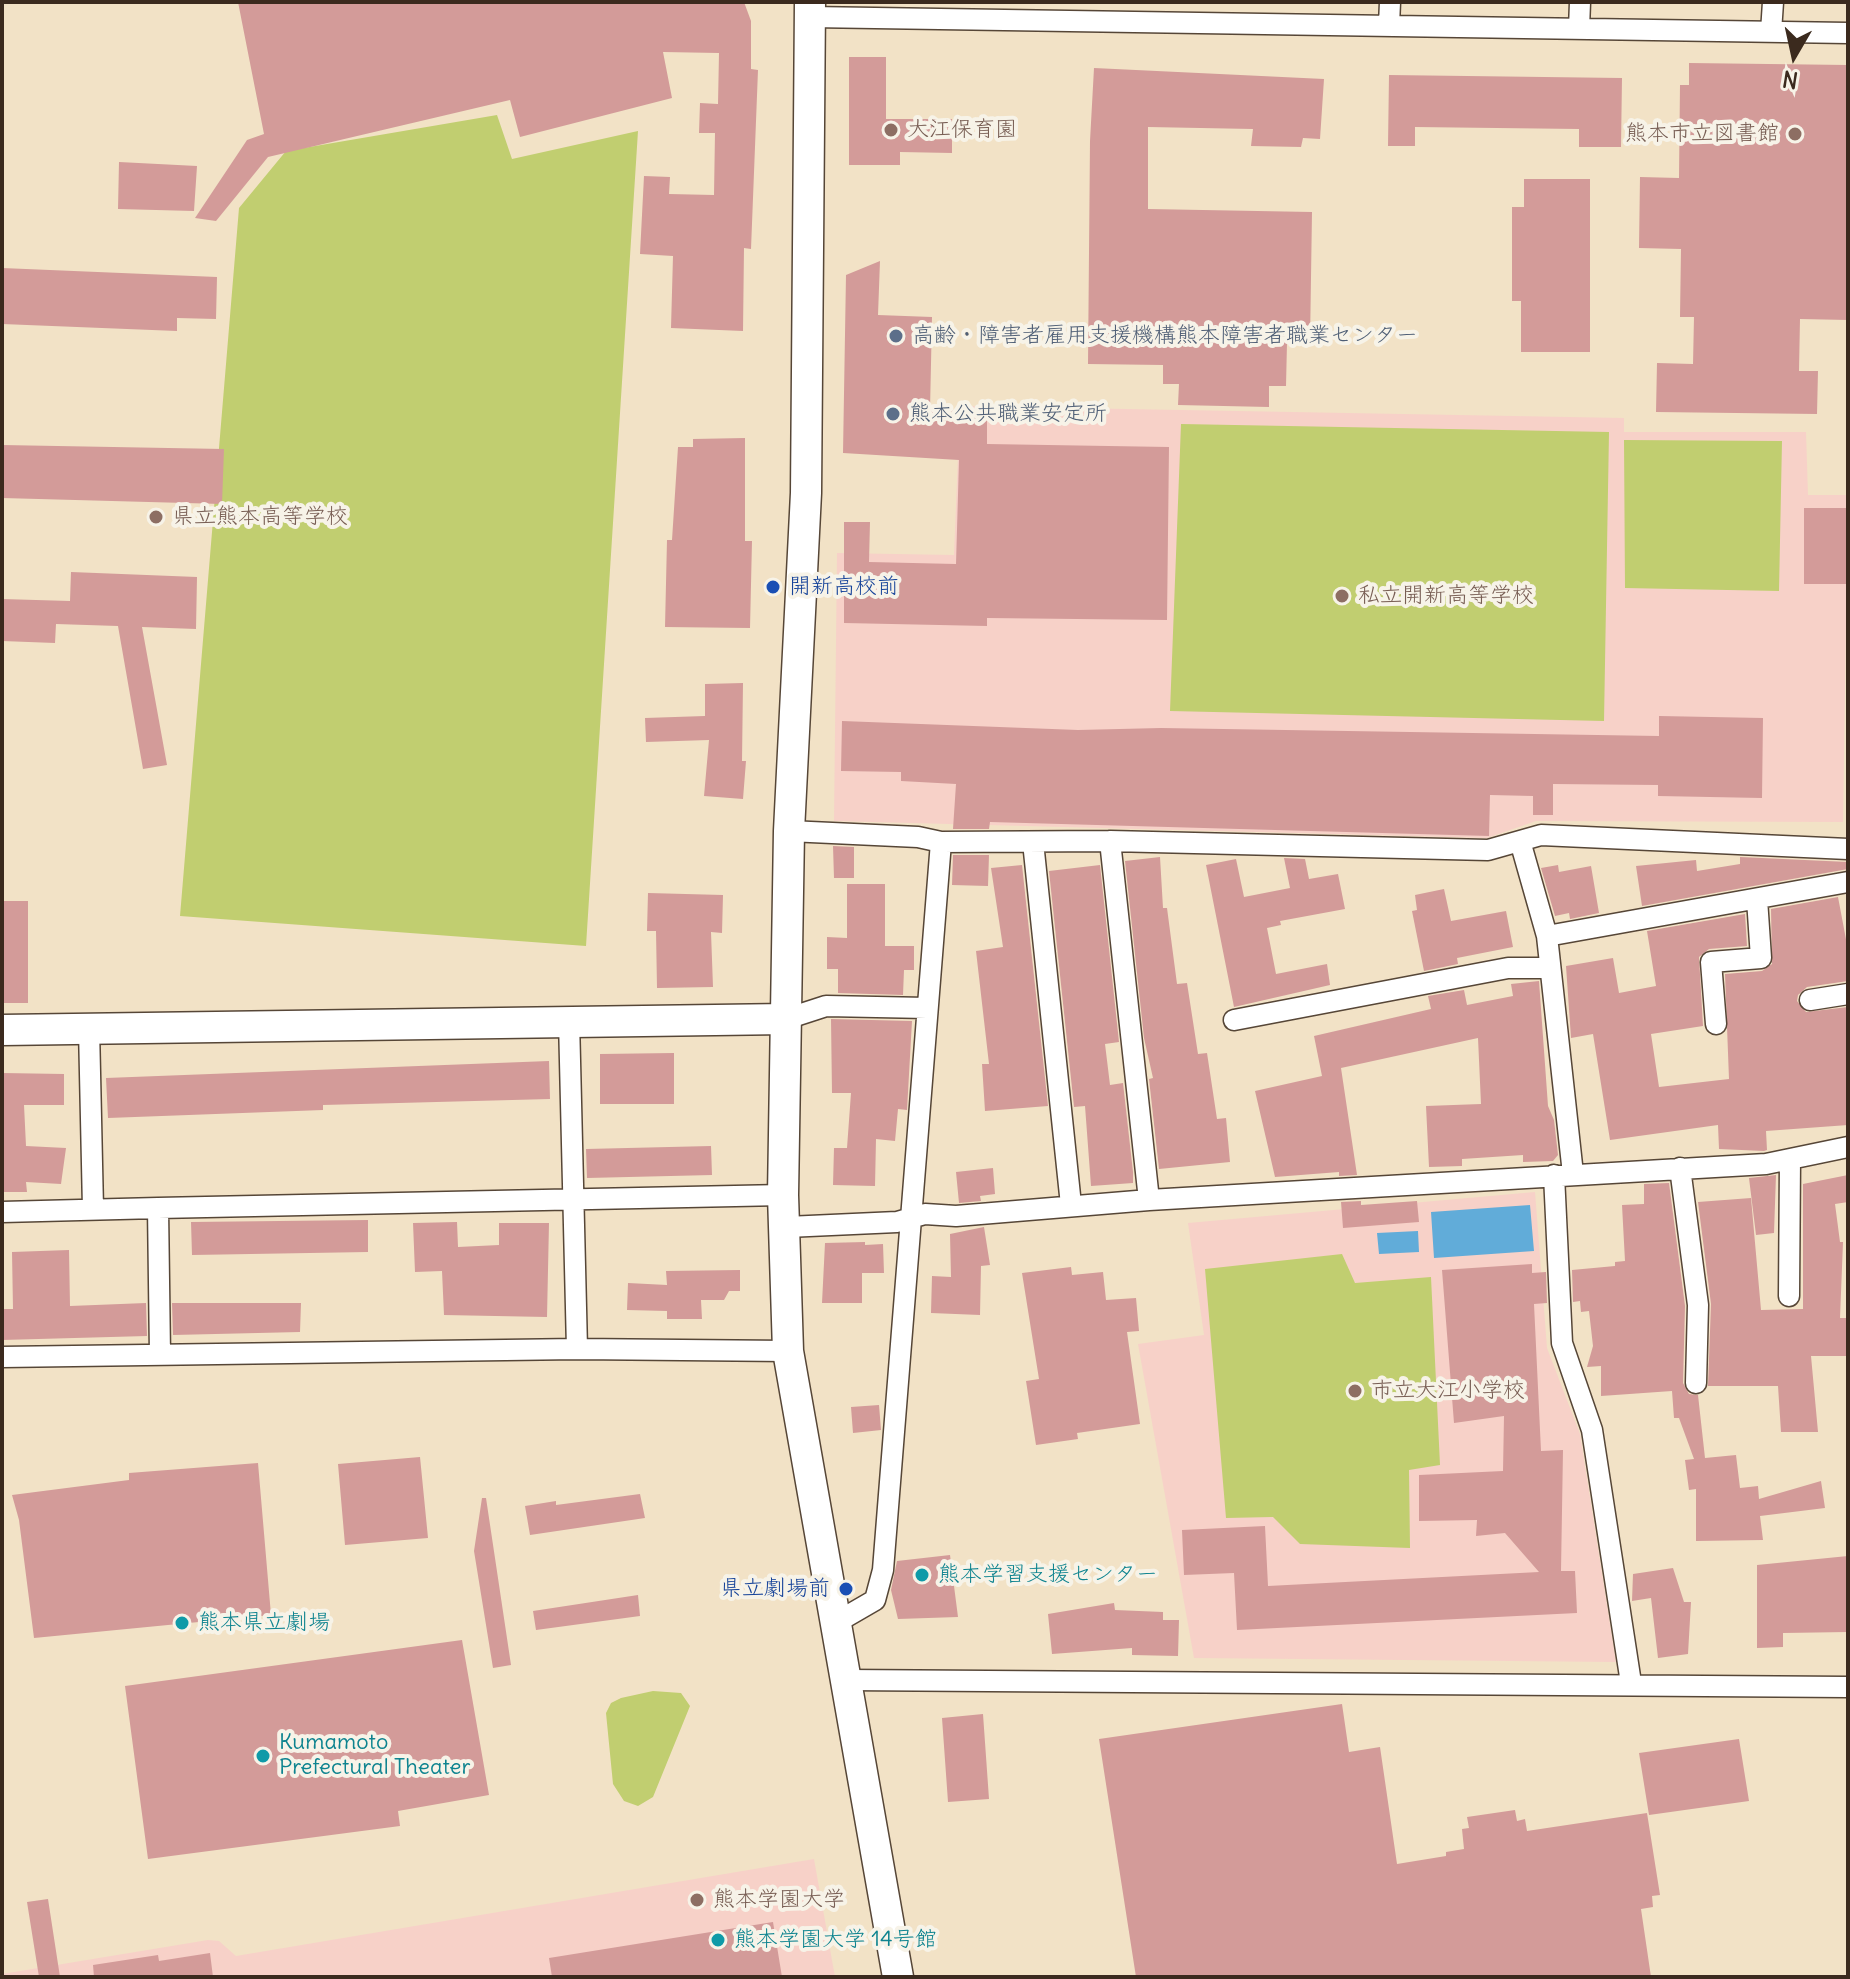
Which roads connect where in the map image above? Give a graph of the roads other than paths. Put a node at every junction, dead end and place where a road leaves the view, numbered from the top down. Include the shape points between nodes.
1 (1390, 2) edge
2 (1580, 2) edge
3 (1773, 2) edge
4 (810, 10) edge
5 (1100, 11) edge
6 (1389, 25) junction
7 (1579, 29) junction
8 (1771, 32) junction
9 (1848, 33) edge
10 (789, 831) junction
11 (1110, 841) junction
12 (1520, 841) junction
13 (941, 842) junction
14 (1033, 842) junction
15 (1848, 849) edge
16 (1848, 882) edge
17 (1757, 899) junction
18 (1547, 936) junction
19 (1550, 968) junction
20 (1848, 994) edge
21 (1810, 1000) dead end
22 (927, 1008) junction
23 (786, 1019) junction
24 (569, 1020) junction
25 (1234, 1020) dead end
26 (1716, 1024) dead end
27 (89, 1028) junction
28 (2, 1030) edge
29 (1848, 1147) edge
30 (1790, 1159) junction
31 (1680, 1168) junction
32 (1564, 1174) junction
33 (783, 1195) junction
34 (573, 1197) junction
35 (1149, 1200) junction
36 (1071, 1205) junction
37 (158, 1208) junction
38 (93, 1209) junction
39 (2, 1212) edge
40 (910, 1217) junction
41 (787, 1227) junction
42 (1789, 1296) dead end
43 (577, 1349) junction
44 (788, 1351) junction
45 (160, 1355) junction
46 (2, 1357) edge
47 (1696, 1383) dead end
48 (837, 1622) junction
49 (845, 1680) junction
50 (1631, 1683) junction
51 (1848, 1687) edge
52 (898, 1977) edge

1 - 6 street
2 - 7 street
3 - 8 street
4 - 5 street
4 - 10 street via 806,493
5 - 6 street
6 - 7 street
7 - 8 street
8 - 9 street
10 - 13 street
10 - 23 street
11 - 12 street via 1488,850
11 - 14 street
11 - 35 street
12 - 15 street via 1541,835
12 - 18 street
13 - 14 street
13 - 22 street
14 - 36 street
16 - 17 street
17 - 18 street
17 - 26 street via 1761,958 1711,962
18 - 19 street
19 - 25 street via 1508,968
19 - 32 street
20 - 21 street
22 - 23 street via 826,1006
22 - 40 street
23 - 24 street
23 - 33 street
24 - 27 street
24 - 34 street
27 - 28 street
27 - 38 street
29 - 30 street
30 - 31 street
30 - 42 street
31 - 32 street
31 - 47 street via 1698,1305
32 - 35 street
32 - 50 street via 1562,1343 1592,1430
33 - 34 street
33 - 41 street
34 - 37 street
34 - 43 street
35 - 36 street
36 - 40 street
37 - 38 street
37 - 45 street
38 - 39 street
40 - 41 street
40 - 48 street via 883,1570 875,1600
41 - 44 street
43 - 44 street
43 - 45 street
44 - 48 street
45 - 46 street
48 - 49 street
49 - 50 street
49 - 52 street
50 - 51 street

